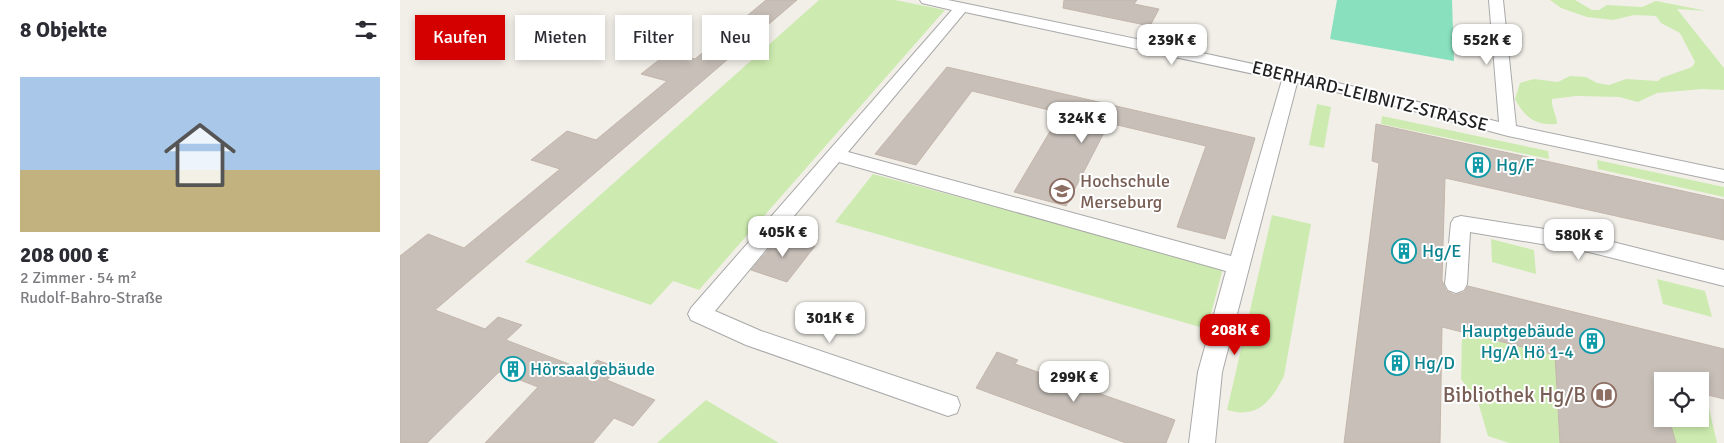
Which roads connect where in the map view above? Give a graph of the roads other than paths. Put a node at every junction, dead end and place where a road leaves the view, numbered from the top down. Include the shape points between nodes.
1 (927, 0) edge
2 (1496, 0) edge
3 (962, 7) junction
4 (1291, 77) junction
5 (1508, 130) junction
6 (835, 154) junction
7 (1724, 176) edge
8 (1239, 266) junction
9 (1724, 278) edge
10 (1456, 284) dead end
11 (948, 405) dead end
12 (1202, 443) edge

1 - 3 street, EBERHARD-LEIBNITZ-STRASSE
2 - 5 street
3 - 4 street, EBERHARD-LEIBNITZ-STRASSE
3 - 6 street
4 - 5 street, EBERHARD-LEIBNITZ-STRASSE
4 - 8 street via 1264,164
5 - 7 street, EBERHARD-LEIBNITZ-STRASSE
6 - 8 street
6 - 11 street via 698,314 746,335
8 - 12 street via 1210,372
9 - 10 street via 1589,244 1461,223

